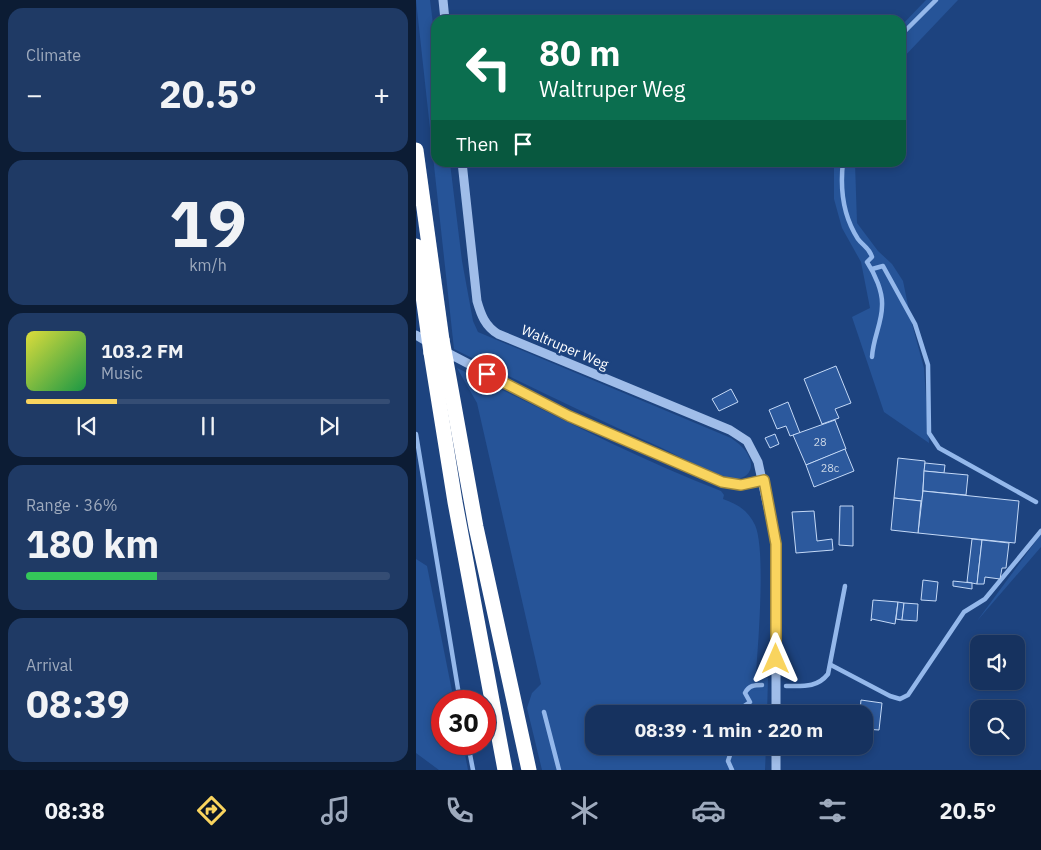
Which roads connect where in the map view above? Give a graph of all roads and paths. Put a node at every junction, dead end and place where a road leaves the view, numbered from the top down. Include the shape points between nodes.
1 (443, 0) edge
2 (444, 15) edge
3 (416, 150) edge
4 (463, 167) edge
5 (416, 246) edge
6 (422, 333) edge
7 (764, 480) junction
8 (776, 705) edge
9 (776, 755) edge
10 (505, 770) edge
11 (529, 770) edge
12 (776, 770) edge

1 - 2 street
3 - 11 highway, bridge via 442,340 476,527
4 - 7 street, Waltruper Weg via 477,301 489,328 730,430 748,441
5 - 6 highway
6 - 7 street via 569,416 673,462 722,482 741,485
6 - 10 highway, bridge via 431,353
7 - 8 street, Waltruper Weg via 776,544
9 - 12 street

